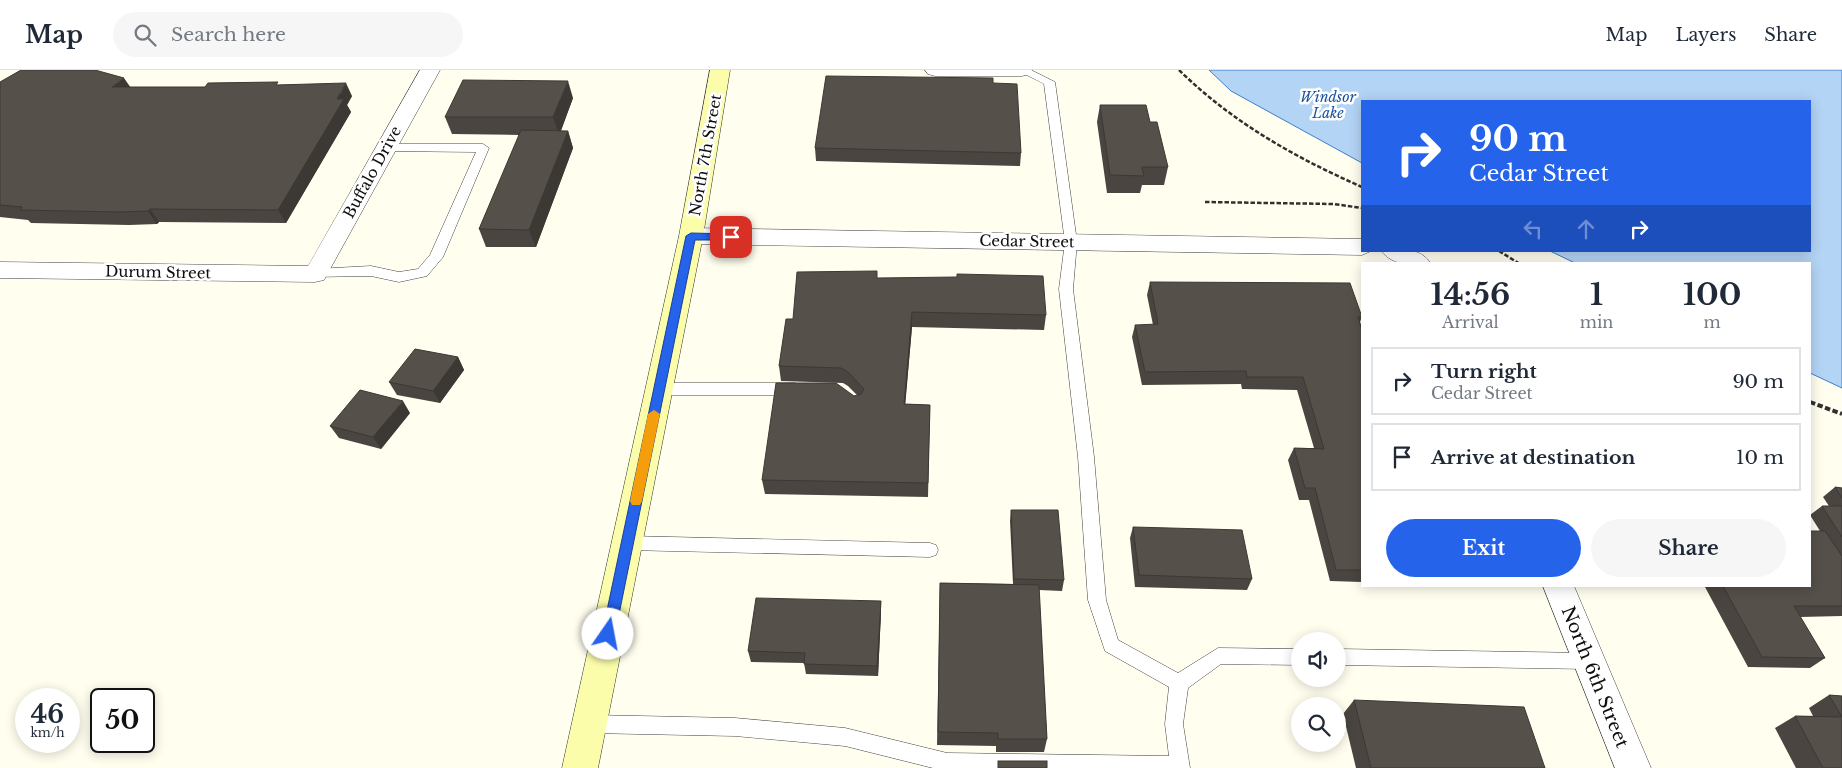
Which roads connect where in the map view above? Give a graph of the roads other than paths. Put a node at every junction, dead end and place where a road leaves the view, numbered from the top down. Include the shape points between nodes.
1 (430, 70) edge
2 (720, 70) edge
3 (935, 70) edge
4 (1023, 70) edge
5 (386, 148) junction
6 (691, 236) junction
7 (1070, 242) junction
8 (1361, 247) edge
9 (0, 270) edge
10 (315, 274) junction
11 (660, 389) junction
12 (813, 389) edge
13 (627, 543) junction
14 (930, 550) dead end
15 (1558, 587) edge
16 (1291, 657) edge
17 (1346, 657) edge
18 (1589, 660) junction
19 (1178, 683) junction
20 (590, 724) junction
21 (1179, 767) edge
22 (580, 768) edge
23 (1633, 768) edge

1 - 5 street, Buffalo Drive
2 - 6 main road, North 7th Street
3 - 4 street
4 - 7 lane via 1049,82
5 - 10 street, Buffalo Drive
5 - 10 lane via 483,148 436,257 422,273 399,277 371,271
6 - 7 street, Cedar Street
6 - 11 main road, North 7th Street
7 - 8 street, Cedar Street
7 - 19 lane via 1066,290 1086,457 1097,600 1112,645
9 - 10 street, Durum Street
11 - 12 lane
11 - 13 main road, North 7th Street
13 - 14 lane
13 - 20 main road, North 7th Street
15 - 18 street, North 6th Street
16 - 19 lane via 1218,656
17 - 18 lane
18 - 23 street, North 6th Street
19 - 21 lane via 1174,724
20 - 21 lane via 735,727 845,737 947,762
20 - 22 main road, North 7th Street

